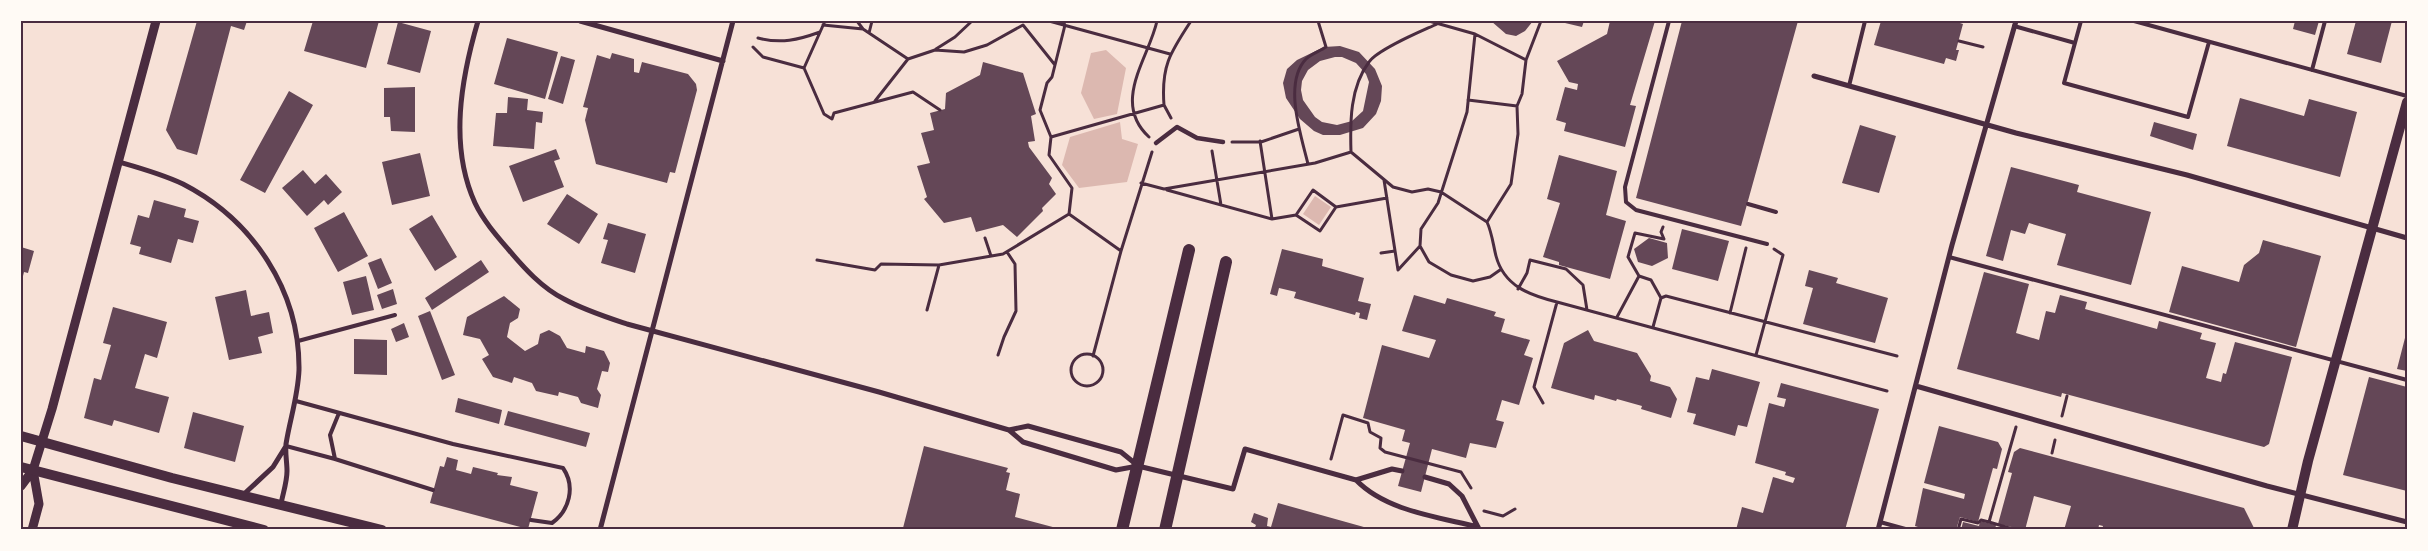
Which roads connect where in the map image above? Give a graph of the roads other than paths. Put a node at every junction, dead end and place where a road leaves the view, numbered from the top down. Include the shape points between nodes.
1 (156, 21) edge
2 (478, 21) edge
3 (580, 21) edge
4 (733, 21) edge
5 (1669, 21) edge
6 (1865, 21) edge
7 (2081, 21) edge
8 (2134, 21) edge
9 (2325, 21) edge
10 (2015, 24) edge
11 (2209, 42) junction
12 (2075, 43) junction
13 (723, 61) junction
14 (2312, 70) junction
15 (1814, 76) dead end
16 (1849, 86) junction
17 (2407, 96) edge
18 (2407, 102) edge
19 (1986, 125) junction
20 (1223, 142) road end
21 (1156, 144) road end
22 (119, 162) junction
23 (1748, 204) dead end
24 (1776, 212) dead end
25 (2372, 228) junction
26 (2407, 238) edge
27 (1767, 244) road end
28 (1188, 250) dead end
29 (1949, 257) junction
30 (1226, 262) dead end
31 (395, 315) dead end
32 (654, 331) junction
33 (298, 341) junction
34 (2335, 362) junction
35 (2407, 380) edge
36 (1916, 386) junction
37 (296, 401) junction
38 (340, 413) junction
39 (1009, 430) junction
40 (21, 436) edge
41 (42, 442) junction
42 (286, 446) junction
43 (335, 459) junction
44 (1138, 466) junction
45 (21, 467) edge
46 (33, 470) junction
47 (1402, 471) dead end
48 (1178, 474) junction
49 (1425, 477) dead end
50 (1356, 480) junction
51 (21, 486) edge
52 (433, 490) dead end
53 (243, 495) junction
54 (2300, 495) junction
55 (281, 504) junction
56 (531, 520) dead end
57 (1880, 522) junction
58 (2407, 522) edge
59 (1479, 528) edge
60 (32, 530) edge
61 (264, 530) edge
62 (382, 530) edge
63 (600, 530) edge
64 (1122, 530) edge
65 (1165, 530) edge
66 (1878, 530) edge
67 (1909, 530) edge
68 (2292, 530) edge

1 - 22 street
2 - 32 street via 462,83 460,120 467,179 476,204 492,230 518,261 534,278 562,298 596,314
3 - 13 street
4 - 13 street
5 - 27 lane via 1625,187 1626,202 1636,210
6 - 16 lane
7 - 12 lane
8 - 11 lane
9 - 14 lane
10 - 12 lane
10 - 19 street
11 - 12 lane via 2188,117 2064,83
11 - 14 lane
13 - 32 street
14 - 17 lane
15 - 16 street
16 - 19 street
18 - 25 main road
19 - 25 street via 2177,173
19 - 29 street
20 - 21 street via 1197,138 1177,127
22 - 33 street via 184,184 243,228 280,279
22 - 41 street
23 - 24 lane
25 - 26 street
25 - 34 main road
28 - 44 main road
29 - 34 lane
29 - 36 street
30 - 48 main road
31 - 33 lane
32 - 39 street
32 - 63 street
33 - 37 street
34 - 35 lane
34 - 54 main road
36 - 54 street
36 - 57 street
37 - 38 lane
37 - 42 street
38 - 43 lane via 330,435
38 - 56 lane via 453,444 563,468 569,492 565,510 552,523
39 - 44 street via 1028,426 1057,434 1121,452
39 - 44 street via 1022,442 1116,470
40 - 41 main road
41 - 46 street
41 - 53 main road
42 - 43 lane
42 - 53 street via 273,467
42 - 55 street via 287,470
43 - 52 lane
44 - 48 street
44 - 64 main road
45 - 46 main road
46 - 51 street
46 - 60 street via 39,504
46 - 61 main road
47 - 50 street via 1392,469
48 - 50 street via 1233,489 1245,449
48 - 65 main road
49 - 59 street via 1448,484 1462,496
50 - 59 street via 1366,490 1389,502
53 - 55 main road
54 - 58 street
54 - 68 main road
55 - 62 main road
57 - 66 street
57 - 67 lane

